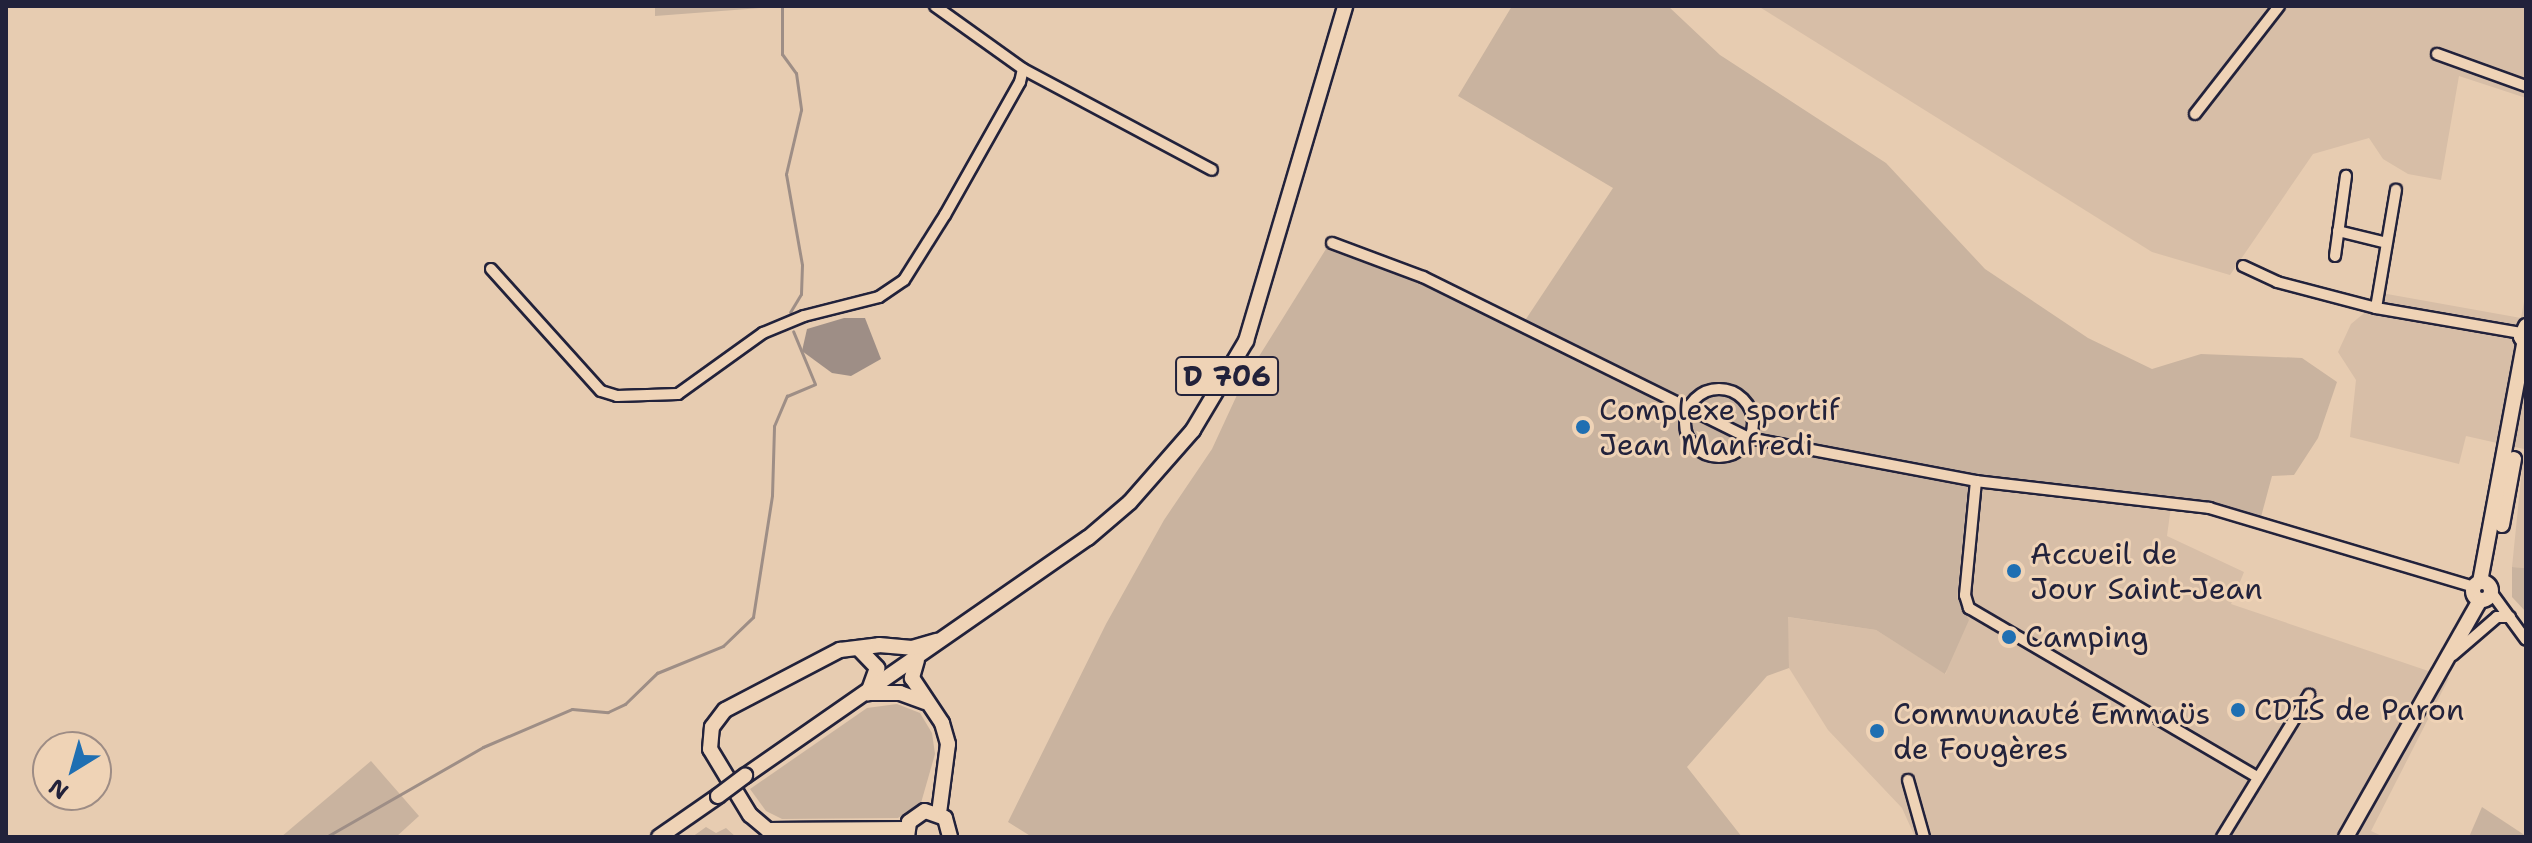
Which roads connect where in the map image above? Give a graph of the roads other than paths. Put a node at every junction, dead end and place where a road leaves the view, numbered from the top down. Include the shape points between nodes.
1 (935, 6) edge
2 (1345, 6) edge
3 (2279, 6) edge
4 (2437, 54) dead end
5 (1023, 69) junction
6 (2526, 86) edge
7 (2195, 114) dead end
8 (1212, 170) dead end
9 (2346, 176) dead end
10 (2396, 190) dead end
11 (2338, 231) junction
12 (1332, 243) dead end
13 (2387, 243) junction
14 (2335, 256) dead end
15 (2243, 266) dead end
16 (491, 269) dead end
17 (2376, 308) junction
18 (2524, 337) edge
19 (2526, 390) edge
20 (1688, 408) junction
21 (1749, 438) junction
22 (1976, 481) junction
23 (2482, 589) junction
24 (2510, 617) junction
25 (945, 638) junction
26 (2526, 640) edge
27 (858, 648) junction
28 (2453, 655) junction
29 (917, 660) junction
30 (868, 693) junction
31 (2309, 695) dead end
32 (925, 702) junction
33 (2257, 777) junction
34 (1908, 780) dead end
35 (939, 813) junction
36 (907, 833) edge
37 (659, 837) edge
38 (950, 837) edge
39 (1924, 837) edge
40 (2222, 837) edge
41 (2346, 837) edge

1 - 5 street
2 - 25 main road, D 706 via 1267,281 1246,341 1221,388 1166,464 1130,502
3 - 7 street
4 - 6 street
5 - 8 street
5 - 16 street via 960,189 904,280 879,297 804,316 763,333 678,394 617,396 601,391
9 - 11 street
10 - 13 street
11 - 13 street
11 - 14 street
12 - 20 street via 1423,277
13 - 17 street
15 - 17 street via 2277,282
17 - 18 street
18 - 23 main road
19 - 23 main road
20 - 21 street
20 - 21 street via 1686,431 1699,450 1721,457
20 - 21 street via 1713,390 1734,393 1749,408
21 - 22 street
22 - 23 street via 2209,508
22 - 33 street via 1965,595 1969,608
23 - 24 street
23 - 28 main road
24 - 26 street
24 - 28 street via 2497,617
25 - 27 main road via 912,648
25 - 29 main road, D 706
27 - 30 main road via 877,668
27 - 36 main road via 840,650 725,710 712,727 710,749 750,815 768,830
28 - 41 main road
29 - 30 main road, D 706
29 - 32 main road via 912,678
30 - 32 main road via 900,693
30 - 37 main road, D 706, bridge
31 - 33 street
32 - 35 main road via 942,723 948,744
33 - 40 street
34 - 39 street
35 - 36 main road via 919,813
35 - 38 main road via 949,824

